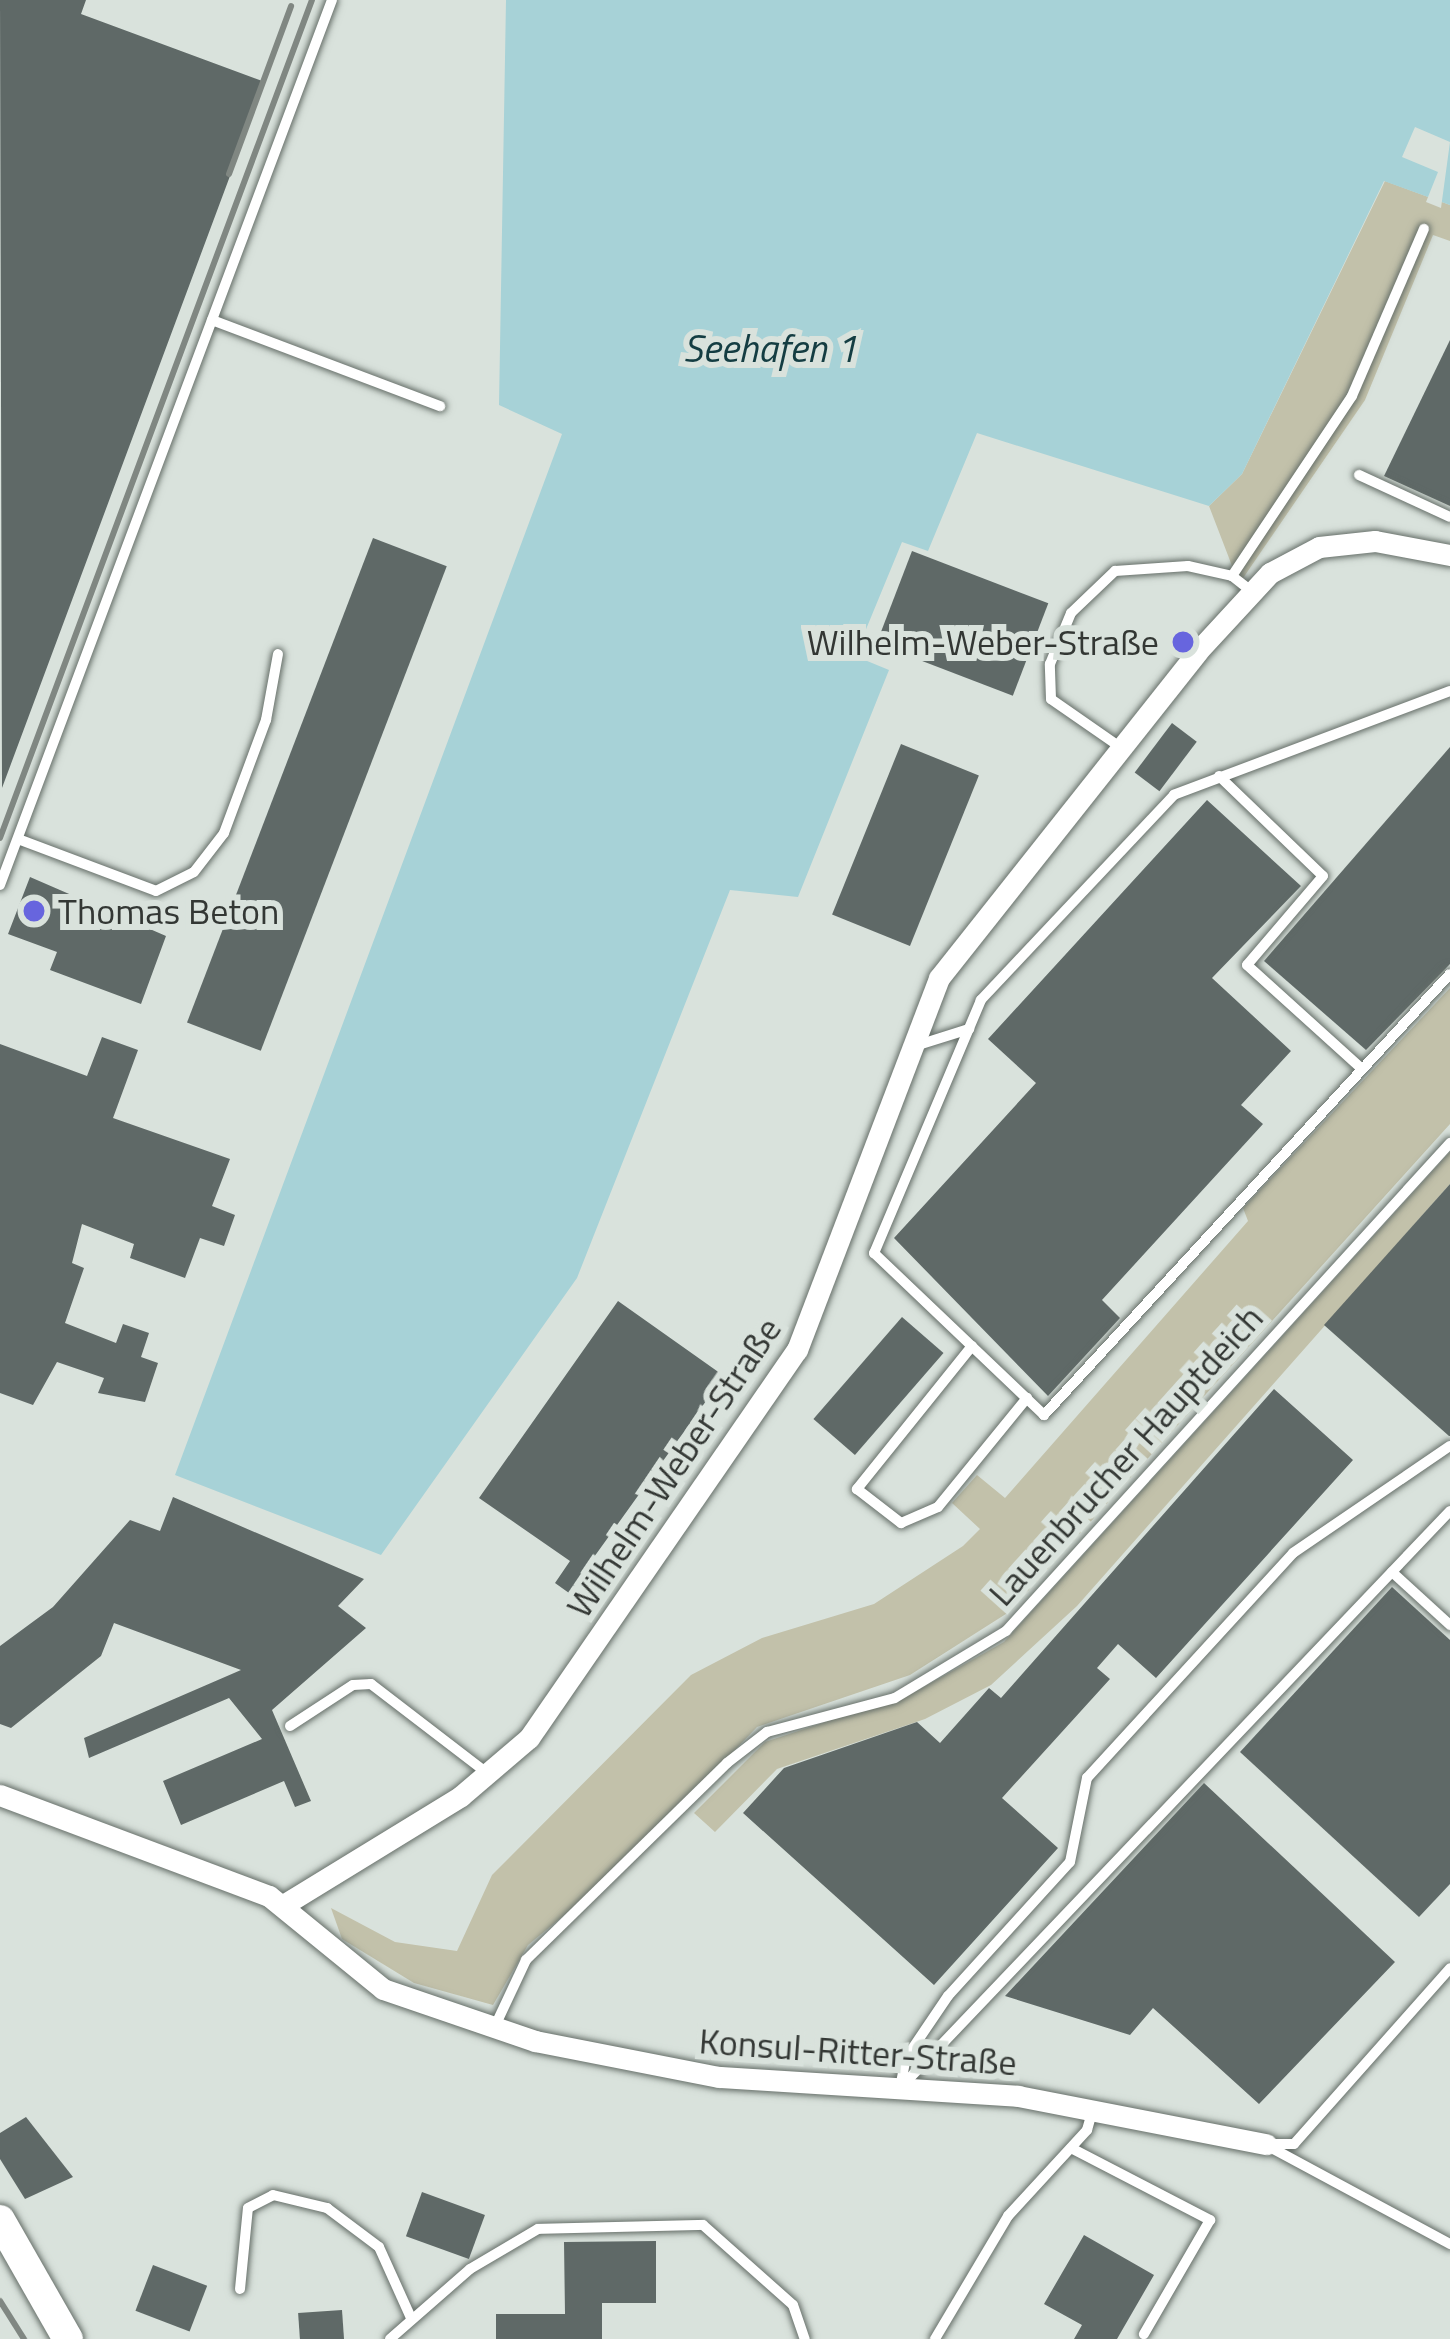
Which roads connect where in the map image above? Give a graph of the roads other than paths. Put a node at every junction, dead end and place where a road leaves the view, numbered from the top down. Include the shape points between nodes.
1 (332, 0) edge
2 (1424, 229) dead end
3 (212, 320) junction
4 (440, 406) dead end
5 (1359, 475) dead end
6 (1450, 517) edge
7 (1450, 556) edge
8 (1241, 583) junction
9 (278, 654) dead end
10 (1450, 691) edge
11 (1120, 747) junction
12 (1220, 776) junction
13 (17, 839) junction
14 (0, 885) edge
15 (1450, 974) edge
16 (969, 1029) junction
17 (912, 1046) junction
18 (1362, 1069) junction
19 (1450, 1143) edge
20 (971, 1346) junction
21 (1027, 1399) junction
22 (1450, 1446) edge
23 (1449, 1514) edge
24 (1392, 1572) junction
25 (1450, 1624) edge
26 (290, 1726) dead end
27 (490, 1775) junction
28 (0, 1795) edge
29 (285, 1904) junction
30 (1450, 1968) edge
31 (494, 2029) junction
32 (901, 2088) junction
33 (1094, 2106) junction
34 (1266, 2144) junction
35 (1071, 2148) junction
36 (0, 2220) edge
37 (1450, 2244) edge
38 (240, 2289) dead end
39 (411, 2318) junction
40 (1144, 2334) dead end
41 (68, 2339) edge
42 (390, 2339) edge
43 (805, 2339) edge
44 (935, 2339) edge

1 - 3 lane
2 - 8 lane via 1352,396
3 - 4 lane
3 - 13 lane
5 - 6 lane
7 - 8 street, Wilhelm-Weber-Straße via 1352,541
8 - 11 street, Wilhelm-Weber-Straße
8 - 11 lane via 1189,566 1115,571 1070,614 1050,664 1051,699
9 - 13 lane via 266,720 224,833 194,872 156,891
10 - 12 lane
11 - 17 street, Wilhelm-Weber-Straße via 938,978
12 - 16 lane via 1174,795 981,1000
12 - 18 lane via 1323,876 1247,965
13 - 14 lane
15 - 18 lane
16 - 17 lane
16 - 20 lane via 874,1253
17 - 27 street, Wilhelm-Weber-Straße via 797,1350 529,1738
18 - 21 lane via 1044,1415
19 - 31 lane, Lauenbrucher Hauptdeich via 1006,1631 895,1698 767,1732 740,1752 526,1960
20 - 21 lane
20 - 21 lane via 856,1490 901,1523 938,1507
22 - 32 lane via 1293,1553 1087,1778 1070,1862 948,1996 906,2058
23 - 24 lane
24 - 25 lane
24 - 32 lane
26 - 27 lane via 353,1685 371,1684
27 - 29 street, Wilhelm-Weber-Straße
28 - 29 street, Konsul-Ritter-Straße
29 - 31 street, Konsul-Ritter-Straße via 382,1989
30 - 34 lane via 1294,2144
31 - 32 street, Konsul-Ritter-Straße via 719,2077
32 - 33 street, Konsul-Ritter-Straße
33 - 34 street, Konsul-Ritter-Straße
33 - 35 lane
34 - 37 lane
35 - 40 lane via 1210,2220
35 - 44 lane via 1008,2216
36 - 41 main road
38 - 39 lane via 248,2208 273,2195 327,2208 380,2247
39 - 42 lane
39 - 43 lane via 538,2229 703,2225 793,2305

